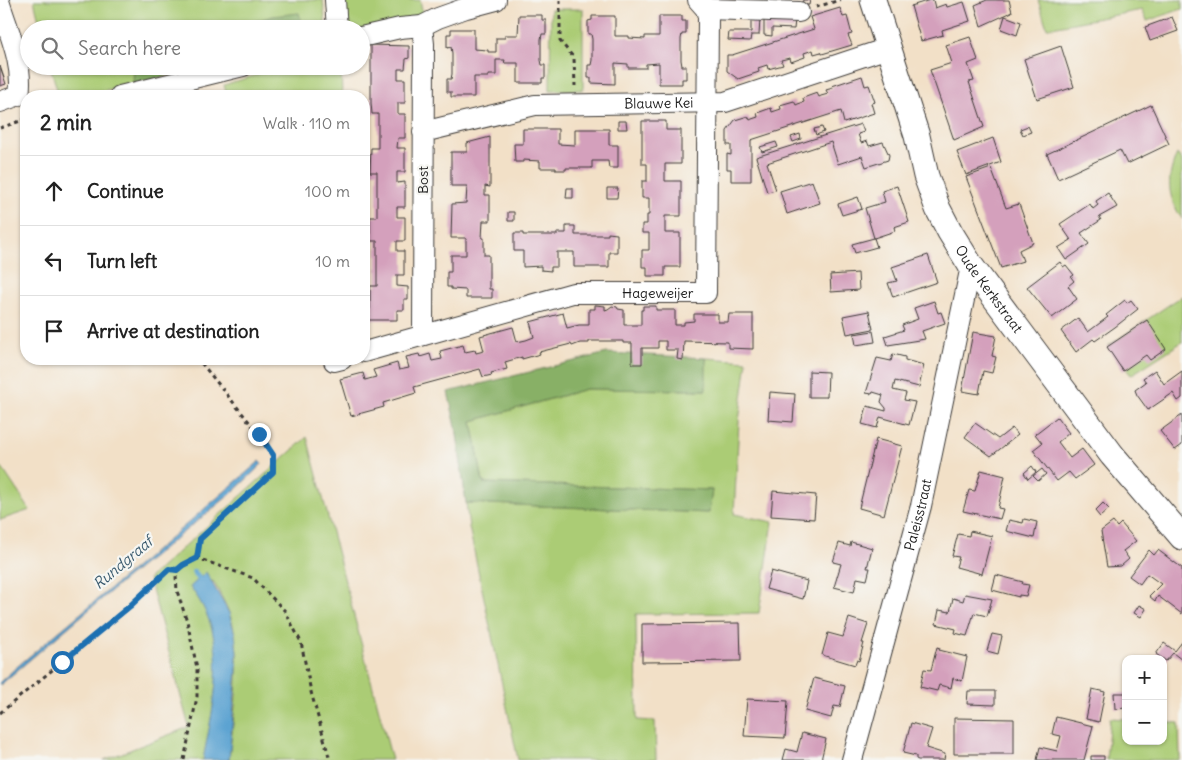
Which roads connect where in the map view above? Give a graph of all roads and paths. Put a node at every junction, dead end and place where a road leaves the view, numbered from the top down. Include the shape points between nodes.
1 (334, 0) edge
2 (496, 0) edge
3 (560, 0) edge
4 (840, 0) edge
5 (873, 0) edge
6 (0, 4) edge
7 (702, 5) edge
8 (800, 12) joint
9 (337, 20) edge
10 (422, 26) junction
11 (370, 36) edge
12 (888, 48) junction
13 (207, 75) edge
14 (20, 90) edge
15 (20, 90) edge
16 (145, 90) edge
17 (0, 102) edge
18 (708, 103) junction
19 (575, 104) junction
20 (20, 121) edge
21 (0, 128) edge
22 (424, 132) junction
23 (971, 266) junction
24 (423, 335) junction
25 (370, 350) edge
26 (203, 365) edge
27 (1182, 537) edge
28 (197, 558) junction
29 (177, 570) junction
30 (0, 713) edge
31 (184, 760) edge
32 (330, 760) edge
33 (852, 760) edge

1 - 9 street
2 - 10 street
3 - 19 path via 560,41 574,58
4 - 8 path
5 - 12 street, Oude Kerkstraat
6 - 14 street via 18,62
7 - 8 street
7 - 18 street, Hageweijer via 708,17
10 - 11 street
10 - 22 street, Bost
12 - 18 street, Blauwe Kei via 725,102
12 - 23 street, Oude Kerkstraat via 938,209
13 - 16 street
15 - 17 street via 19,95
18 - 19 street, Blauwe Kei
18 - 24 street, Hageweijer via 706,293 573,292
19 - 22 street, Blauwe Kei via 535,104
20 - 21 path
22 - 24 street, Bost
23 - 27 street, Oude Kerkstraat via 1112,455
23 - 33 street, Paleisstraat via 920,506
24 - 25 street, Hageweijer
26 - 28 path via 273,455 273,472 200,539
28 - 29 path
28 - 32 path via 253,578 285,611 301,642
29 - 30 path via 169,569 130,606
29 - 31 path via 178,591 197,668 197,697

